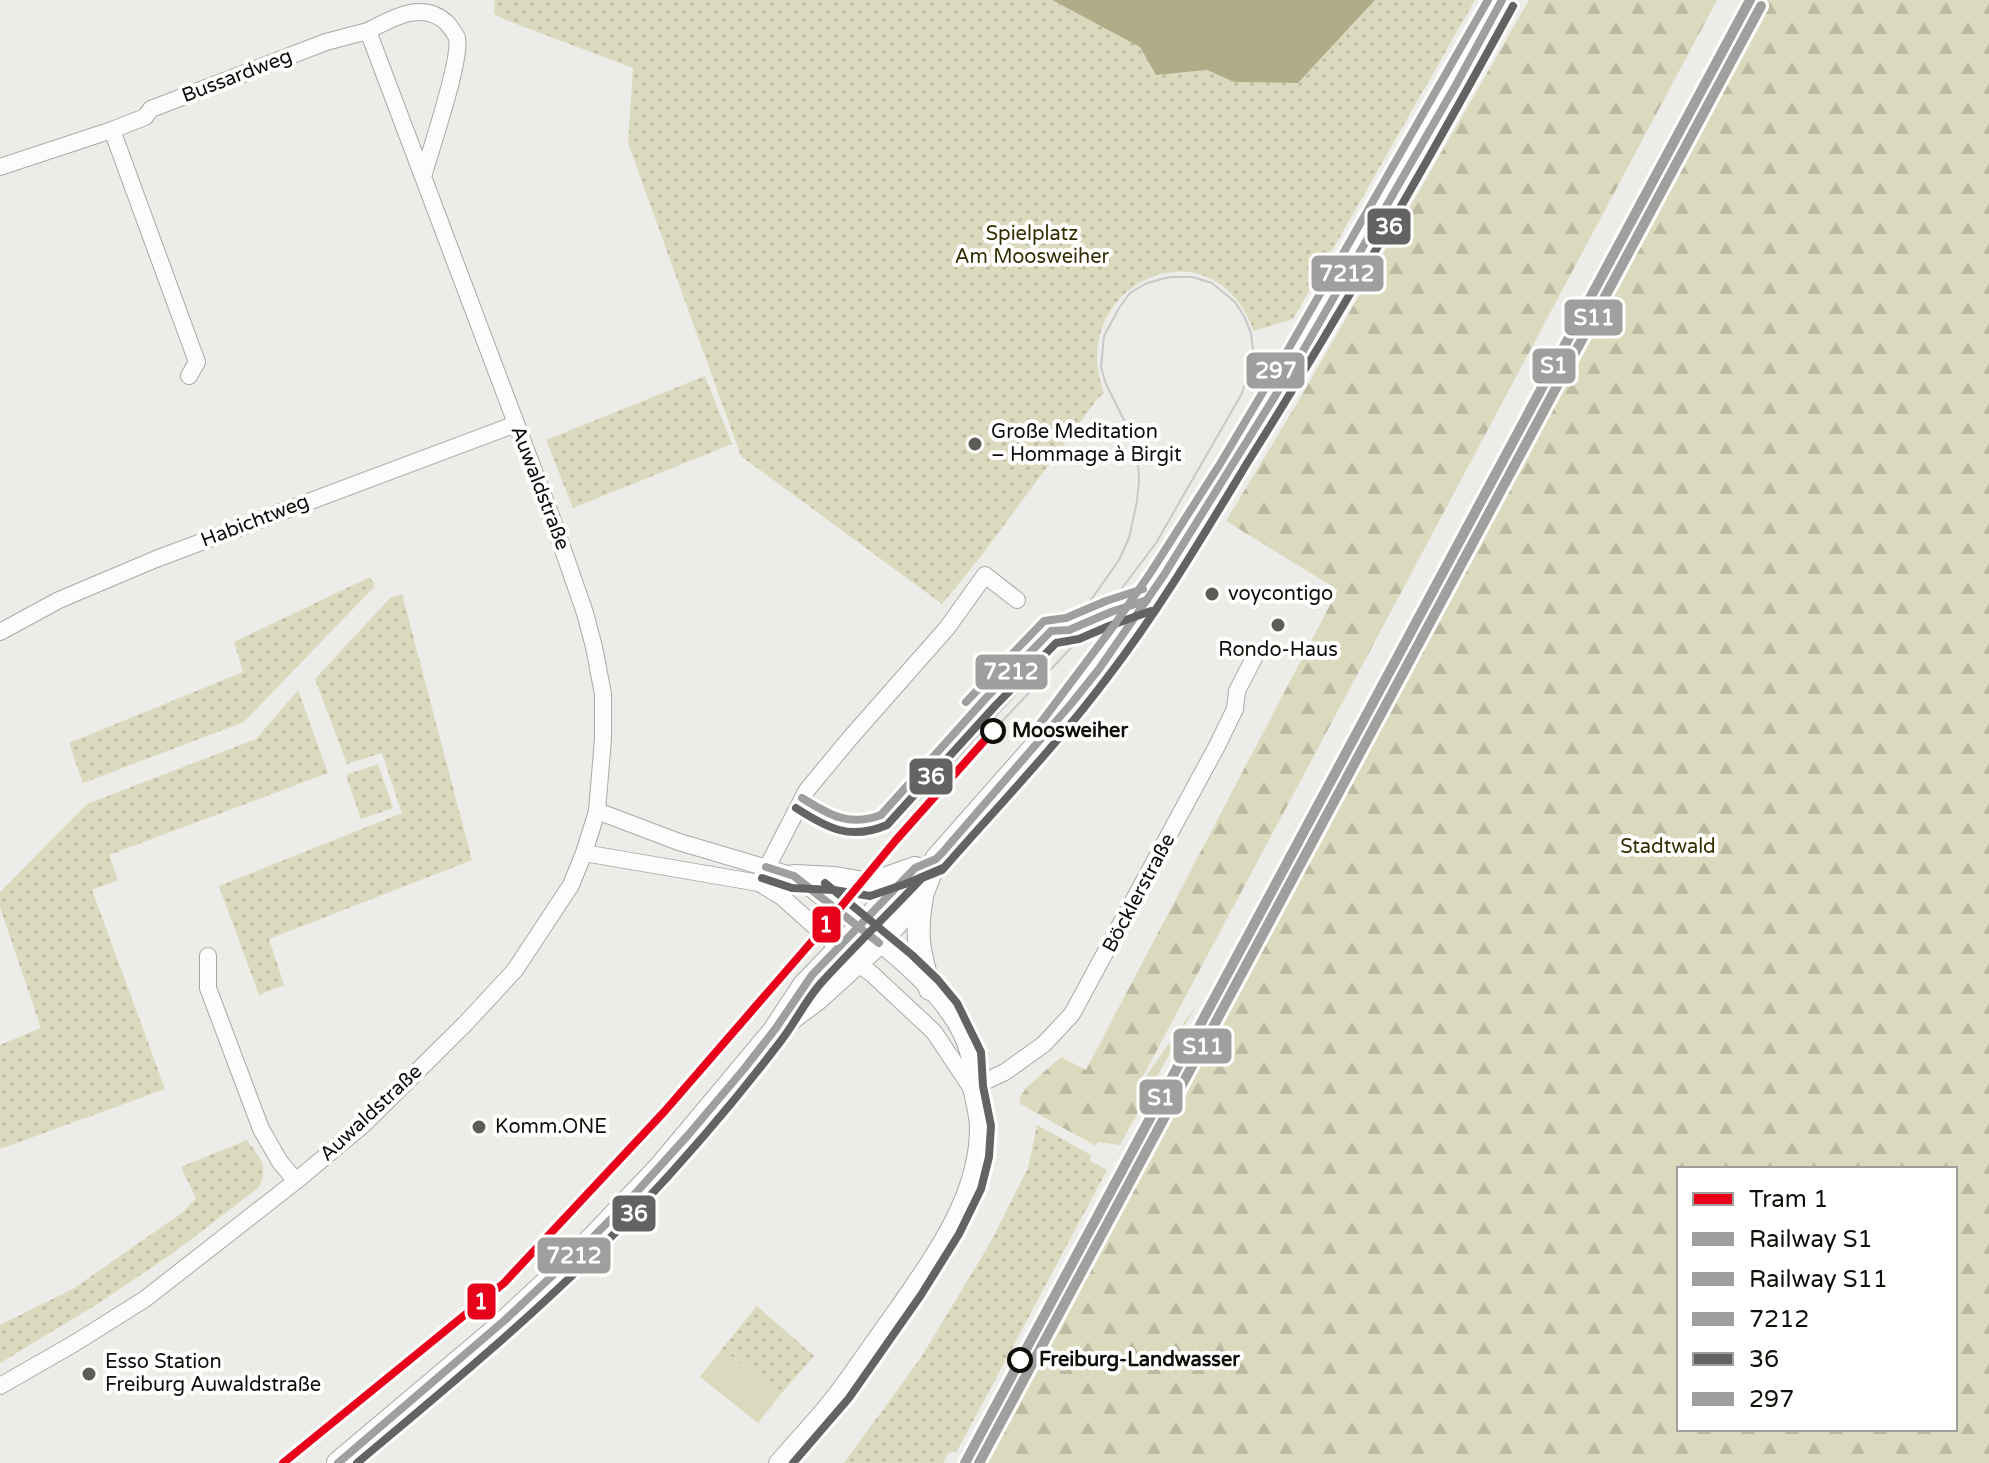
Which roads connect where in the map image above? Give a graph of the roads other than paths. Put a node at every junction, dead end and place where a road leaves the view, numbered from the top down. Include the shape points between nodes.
1 (1502, 0) edge
2 (368, 31) junction
3 (112, 130) junction
4 (0, 167) edge
5 (423, 177) junction
6 (189, 376) dead end
7 (516, 424) junction
8 (1017, 600) dead end
9 (0, 632) edge
10 (1255, 656) dead end
11 (597, 811) junction
12 (584, 853) junction
13 (936, 859) junction
14 (766, 867) junction
15 (915, 868) junction
16 (794, 876) junction
17 (759, 883) junction
18 (922, 895) junction
19 (860, 927) junction
20 (879, 943) junction
21 (848, 955) junction
22 (208, 956) dead end
23 (930, 989) junction
24 (971, 1088) junction
25 (296, 1181) junction
26 (0, 1386) edge
27 (338, 1463) edge
28 (777, 1463) edge

1 - 13 main road via 1303,351 1164,575 1071,704
2 - 3 street, Bussardweg via 151,109 145,117
2 - 5 street, Auwaldstraße
2 - 5 street via 394,17 425,10 445,22 457,39 455,64
3 - 4 street, Bussardweg
3 - 6 street via 197,362
5 - 7 street, Auwaldstraße
7 - 9 street, Habichtweg via 156,559
7 - 11 street, Auwaldstraße via 594,647 603,694
8 - 14 street via 985,575 947,628 807,790
10 - 24 street, Böcklerstraße via 1217,746 1072,1014 1044,1044
11 - 12 street, Auwaldstraße
11 - 14 street
12 - 17 street
12 - 25 street, Auwaldstraße via 571,885 515,970 364,1124
13 - 15 main road
13 - 18 main road
14 - 16 street
14 - 17 street
15 - 16 main road via 870,884
15 - 19 main road
16 - 19 street
17 - 21 street
18 - 20 main road
18 - 23 main road via 919,953
19 - 20 main road
19 - 21 main road
20 - 21 main road
20 - 23 street
21 - 24 street via 934,1032
21 - 27 main road via 804,985 773,1032 660,1167 579,1252
22 - 25 street via 208,988 261,1129
23 - 24 street via 969,1055
24 - 28 street via 979,1125 977,1155 949,1228 839,1391
25 - 26 street, Auwaldstraße via 145,1299

